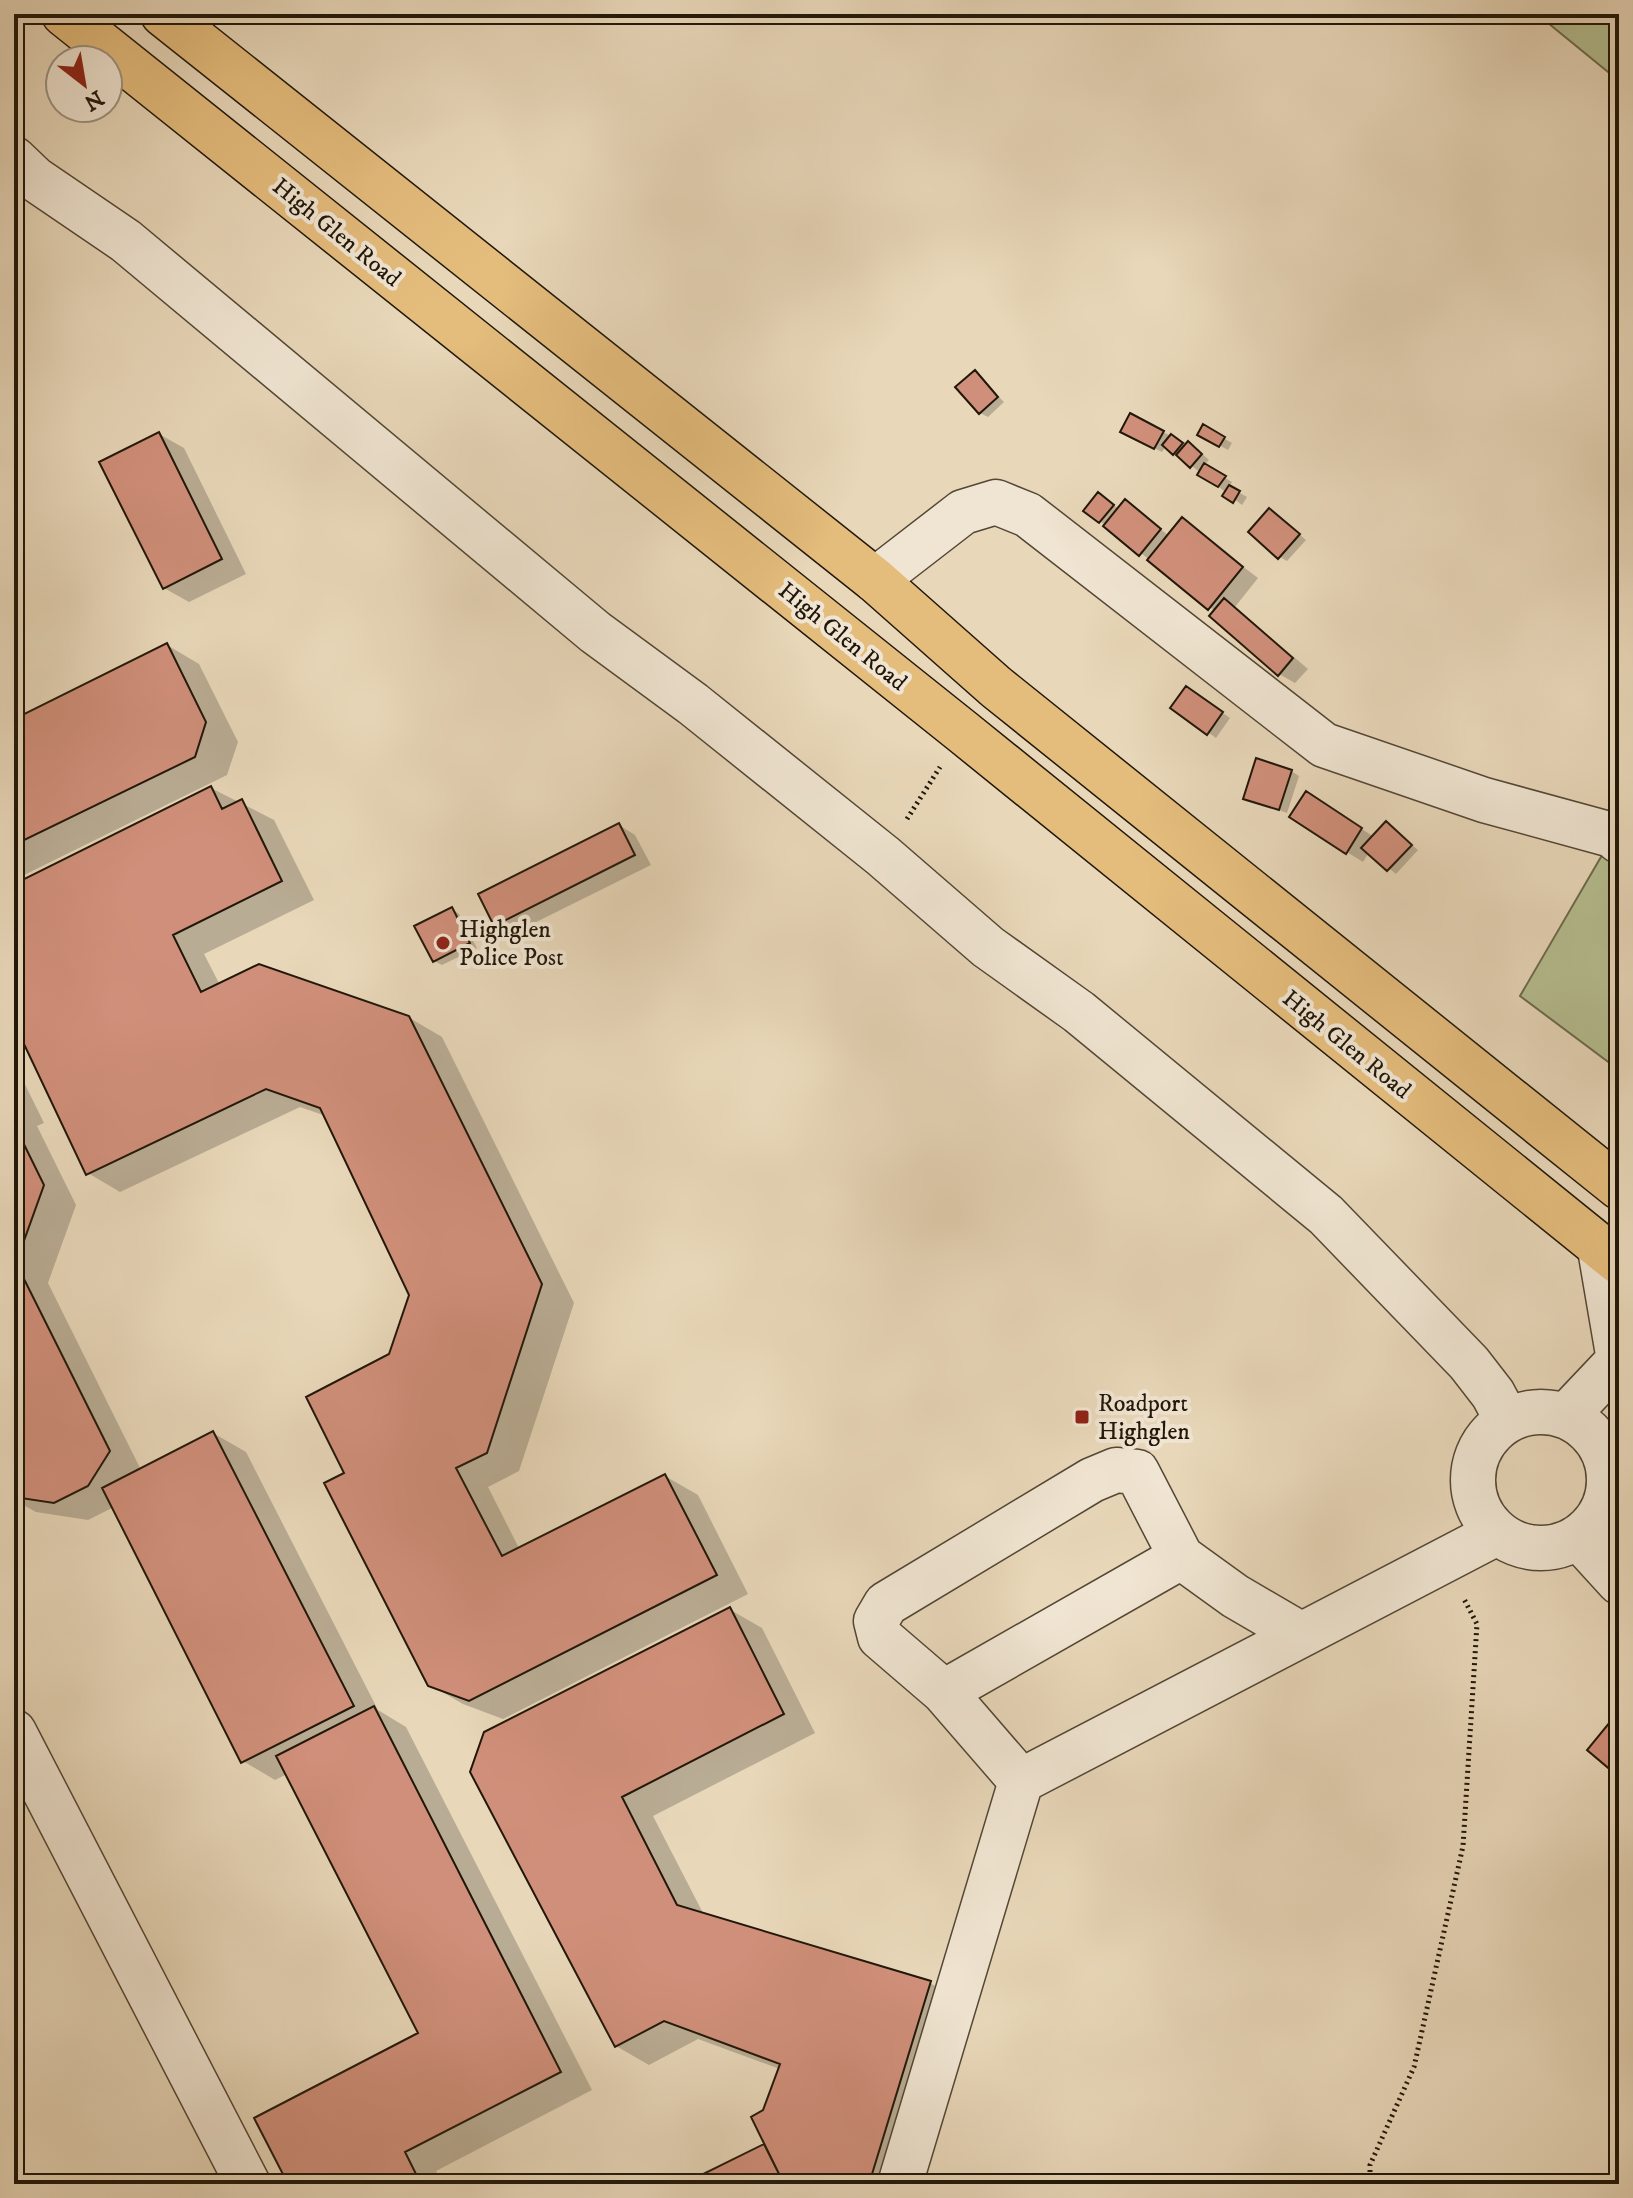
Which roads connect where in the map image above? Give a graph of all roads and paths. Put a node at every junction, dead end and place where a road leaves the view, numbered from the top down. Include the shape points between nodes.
1 (64, 14) edge
2 (163, 14) edge
3 (14, 159) edge
4 (875, 580) junction
5 (1619, 841) edge
6 (1619, 1187) edge
7 (1610, 1256) edge
8 (1619, 1360) edge
9 (1566, 1416) junction
10 (1507, 1420) junction
11 (1611, 1439) edge
12 (1497, 1533) junction
13 (1578, 1537) junction
14 (1181, 1557) junction
15 (1445, 1563) junction
16 (1619, 1582) edge
17 (1300, 1634) junction
18 (944, 1692) junction
19 (14, 1732) edge
20 (1021, 1781) junction
21 (248, 2184) edge
22 (900, 2184) edge
23 (1370, 2184) edge

1 - 7 main road, High Glen Road
2 - 4 main road
3 - 10 lane via 126,241 595,632 883,856 988,947 1079,1012 1326,1215 1469,1363
4 - 5 lane via 963,512 996,502 1028,515 1324,745
4 - 6 main road via 996,687
7 - 8 lane
8 - 9 lane
9 - 10 lane via 1546,1411
9 - 11 lane
10 - 12 lane via 1478,1453 1472,1474 1474,1496
11 - 13 lane via 1607,1497 1593,1524
12 - 13 lane via 1537,1548
12 - 15 lane
13 - 16 lane
14 - 17 lane
14 - 18 lane
14 - 18 lane via 1137,1472 1116,1470 1092,1480 886,1604 876,1621 880,1637
15 - 17 lane
15 - 23 path via 1477,1624 1463,1846 1414,2067 1370,2165
17 - 20 lane
18 - 20 lane
19 - 21 lane
20 - 22 lane

